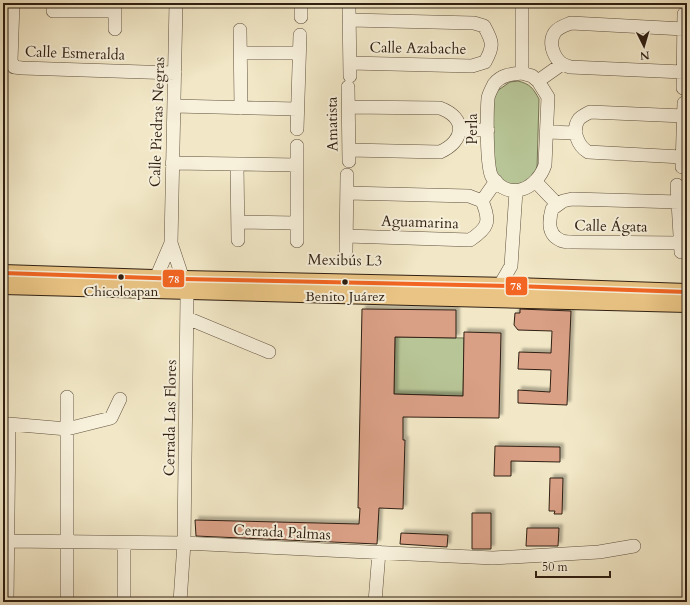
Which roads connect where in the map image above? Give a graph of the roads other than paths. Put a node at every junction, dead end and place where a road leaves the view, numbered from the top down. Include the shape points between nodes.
1 (12, 3) edge
2 (53, 3) edge
3 (176, 3) edge
4 (301, 3) edge
5 (522, 3) edge
6 (115, 7) edge
7 (349, 14) joint
8 (684, 14) dead end
9 (302, 17) dead end
10 (115, 29) dead end
11 (684, 29) junction
12 (240, 30) dead end
13 (300, 35) dead end
14 (299, 53) junction
15 (241, 54) junction
16 (485, 62) junction
17 (562, 64) junction
18 (683, 72) junction
19 (175, 73) junction
20 (522, 73) junction
21 (349, 75) junction
22 (498, 80) junction
23 (538, 81) junction
24 (683, 88) dead end
25 (174, 106) junction
26 (348, 107) junction
27 (241, 108) junction
28 (297, 109) junction
29 (297, 129) dead end
30 (460, 130) junction
31 (488, 130) junction
32 (546, 132) junction
33 (576, 133) junction
34 (297, 146) dead end
35 (172, 163) junction
36 (237, 165) junction
37 (297, 165) junction
38 (347, 175) dead end
39 (496, 181) junction
40 (535, 181) junction
41 (678, 185) dead end
42 (516, 191) junction
43 (347, 193) junction
44 (482, 201) junction
45 (678, 202) junction
46 (557, 204) junction
47 (238, 222) junction
48 (296, 223) junction
49 (346, 236) junction
50 (238, 240) dead end
51 (297, 241) dead end
52 (171, 243) junction
53 (346, 251) dead end
54 (511, 266) junction
55 (3, 268) edge
56 (3, 273) edge
57 (156, 281) junction
58 (185, 285) junction
59 (3, 286) edge
60 (687, 286) edge
61 (500, 288) junction
62 (521, 288) junction
63 (3, 290) edge
64 (687, 292) edge
65 (687, 304) edge
66 (687, 308) edge
67 (187, 318) junction
68 (269, 352) dead end
69 (67, 397) dead end
70 (120, 399) dead end
71 (67, 429) junction
72 (8, 541) junction
73 (67, 542) junction
74 (124, 543) junction
75 (184, 544) junction
76 (634, 546) dead end
77 (379, 552) junction
78 (7, 602) edge
79 (67, 602) edge
80 (124, 602) edge
81 (180, 602) edge
82 (375, 602) edge

1 - 19 street, Calle Esmeralda via 11,61 14,67
2 - 6 street via 53,11
3 - 19 street, Calle Piedras Negras
4 - 9 street
5 - 20 street
6 - 10 street
7 - 16 street, Calle Azabache via 474,23 484,26 492,39 490,53
7 - 21 street, Amatista
8 - 11 street
11 - 17 street via 571,23 555,32 552,42 552,52
11 - 18 street
12 - 15 street
13 - 14 street
14 - 15 street
14 - 28 street
15 - 27 street
16 - 21 street, Calle Azabache via 472,66
16 - 22 street, Calle Azabache
17 - 18 street via 570,67
17 - 23 street
18 - 24 street
19 - 25 street, Calle Piedras Negras
20 - 22 street via 508,74
20 - 23 street
21 - 26 street, Amatista
22 - 31 street, Perla via 488,96
23 - 32 street via 548,97
25 - 27 street
25 - 35 street, Calle Piedras Negras
26 - 30 street via 440,108 450,111 457,118
26 - 30 street, Amatista via 349,155 440,152 450,147
27 - 28 street
28 - 29 street
30 - 31 street
31 - 39 street, Perla via 488,164
32 - 33 street
32 - 40 street via 545,165 542,174
33 - 33 street via 576,124 590,112 684,109 682,162 588,152 581,148
34 - 37 street
35 - 36 street
35 - 52 street, Calle Piedras Negras
36 - 37 street
36 - 47 street
37 - 48 street
38 - 43 street
39 - 42 street via 505,189
39 - 44 street
40 - 42 street
40 - 46 street, Calle Ágata
41 - 45 street
42 - 54 street
43 - 44 street, Aguamarina via 469,196
43 - 49 street
44 - 49 street, Aguamarina via 488,218 485,228 470,240
45 - 46 street, Calle Ágata via 572,199
45 - 46 street, Calle Ágata via 681,248 560,240 553,235 550,227 552,208
47 - 48 street
47 - 50 street
48 - 51 street
49 - 53 street
52 - 57 street, Calle Piedras Negras
52 - 58 street, Calle Piedras Negras
54 - 61 street
54 - 62 street
55 - 57 street
56 - 57 main road
57 - 58 main road
57 - 59 main road
58 - 61 main road
58 - 63 street
58 - 66 street via 488,302
58 - 67 street, Cerrada Las Flores
60 - 62 street
61 - 62 main road
62 - 64 main road
62 - 65 main road
67 - 68 street
67 - 75 street, Cerrada Las Flores
69 - 71 street
70 - 71 street via 111,418
71 - 72 street via 9,424
71 - 73 street
72 - 73 street, Cerrada Palmas
72 - 78 street
73 - 74 street, Cerrada Palmas
73 - 79 street
74 - 75 street, Cerrada Palmas
74 - 80 street
75 - 77 street, Cerrada Palmas
75 - 81 street, Cerrada Las Flores
76 - 77 street, Cerrada Palmas via 599,552 493,558
77 - 82 street

